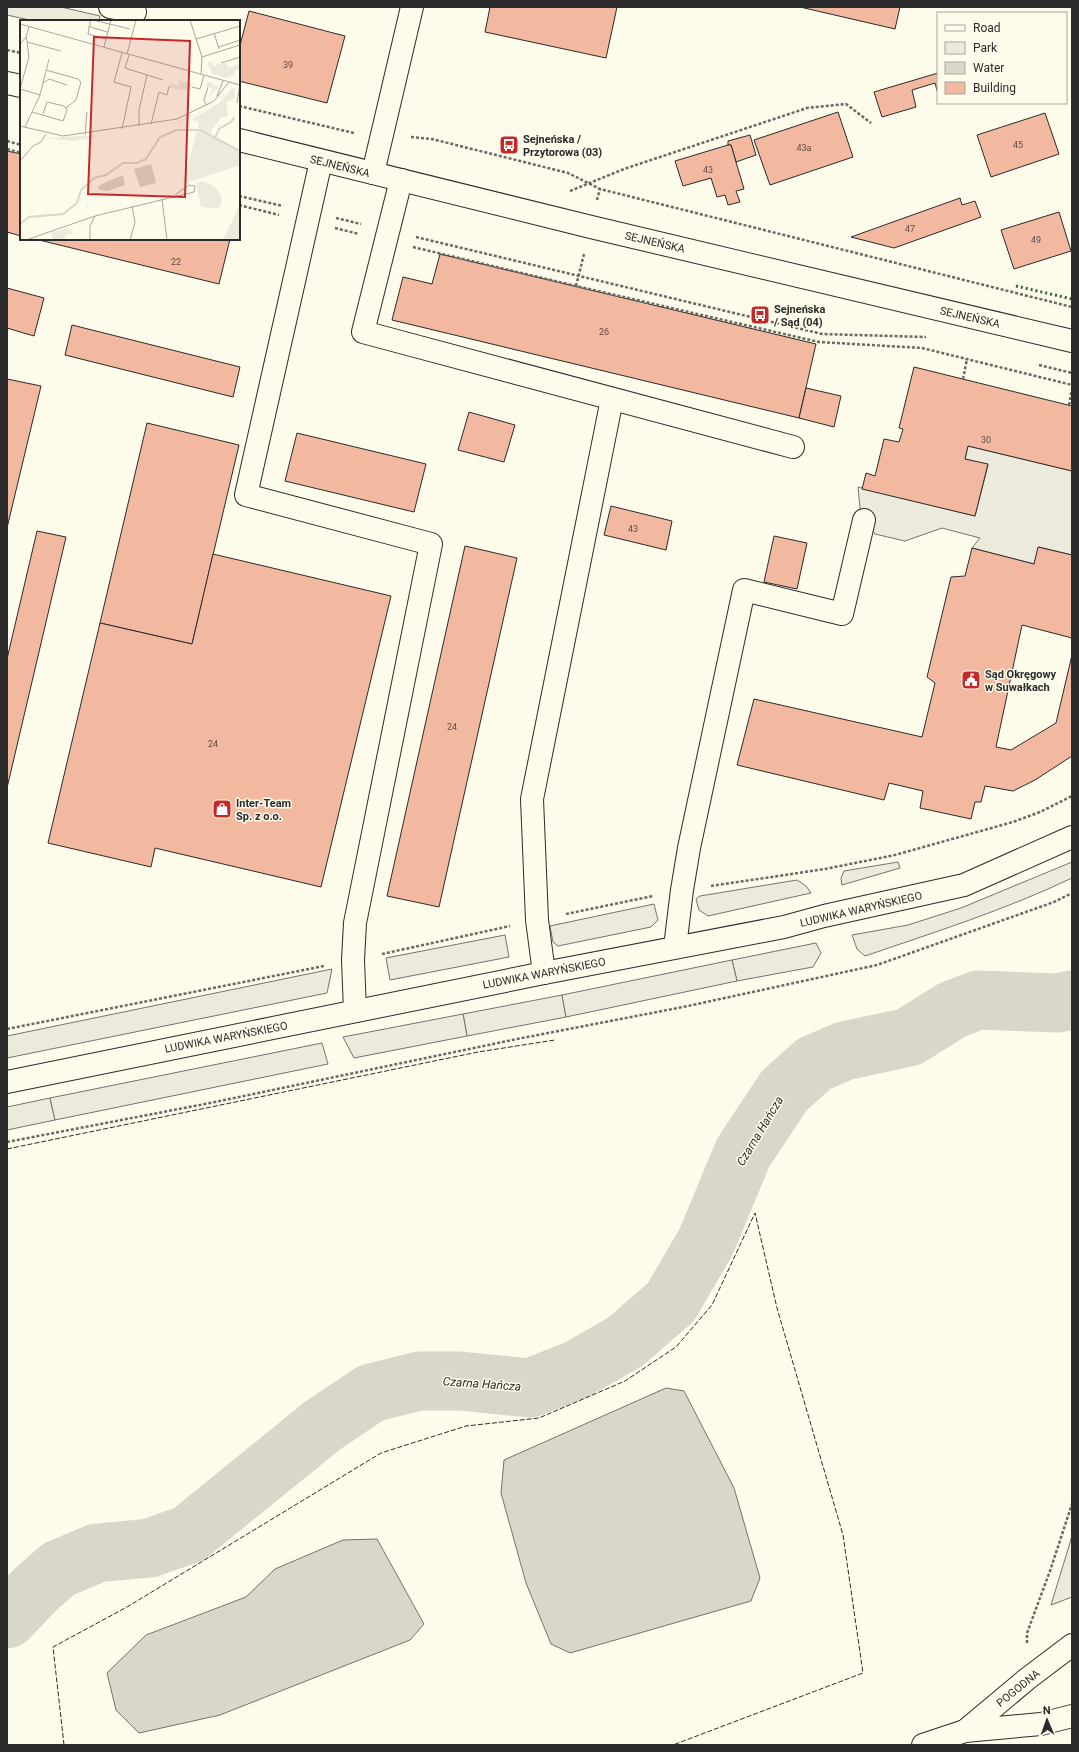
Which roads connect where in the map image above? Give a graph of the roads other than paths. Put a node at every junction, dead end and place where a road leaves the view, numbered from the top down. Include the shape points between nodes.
1 (110, 7) edge
2 (412, 7) edge
3 (135, 13) edge
4 (7, 83) edge
5 (20, 86) edge
6 (240, 140) edge
7 (321, 161) junction
8 (373, 174) junction
9 (401, 180) junction
10 (1072, 341) edge
11 (612, 399) junction
12 (793, 447) dead end
13 (864, 520) dead end
14 (1072, 837) edge
15 (675, 947) junction
16 (544, 973) junction
17 (355, 1011) junction
18 (7, 1082) edge
19 (1072, 1646) edge
20 (1072, 1716) edge
21 (965, 1731) junction
22 (923, 1745) edge

1 - 3 street
2 - 8 street
4 - 5 street
6 - 7 street, SEJNEŃSKA
7 - 8 street, SEJNEŃSKA
7 - 17 street via 246,495 431,544 355,923
8 - 9 street, SEJNEŃSKA
9 - 10 street, SEJNEŃSKA
9 - 11 street via 363,332
11 - 12 street
11 - 16 street via 532,799 537,920
13 - 15 street via 842,614 744,590 689,848
14 - 15 street, LUDWIKA WARYŃSKIEGO via 964,885 784,927
15 - 16 street, LUDWIKA WARYŃSKIEGO
16 - 17 street, LUDWIKA WARYŃSKIEGO
17 - 18 street, LUDWIKA WARYŃSKIEGO
19 - 21 street, POGODNA via 1027,1679
20 - 21 street, POGODNA via 1041,1724
21 - 22 street, POGODNA

